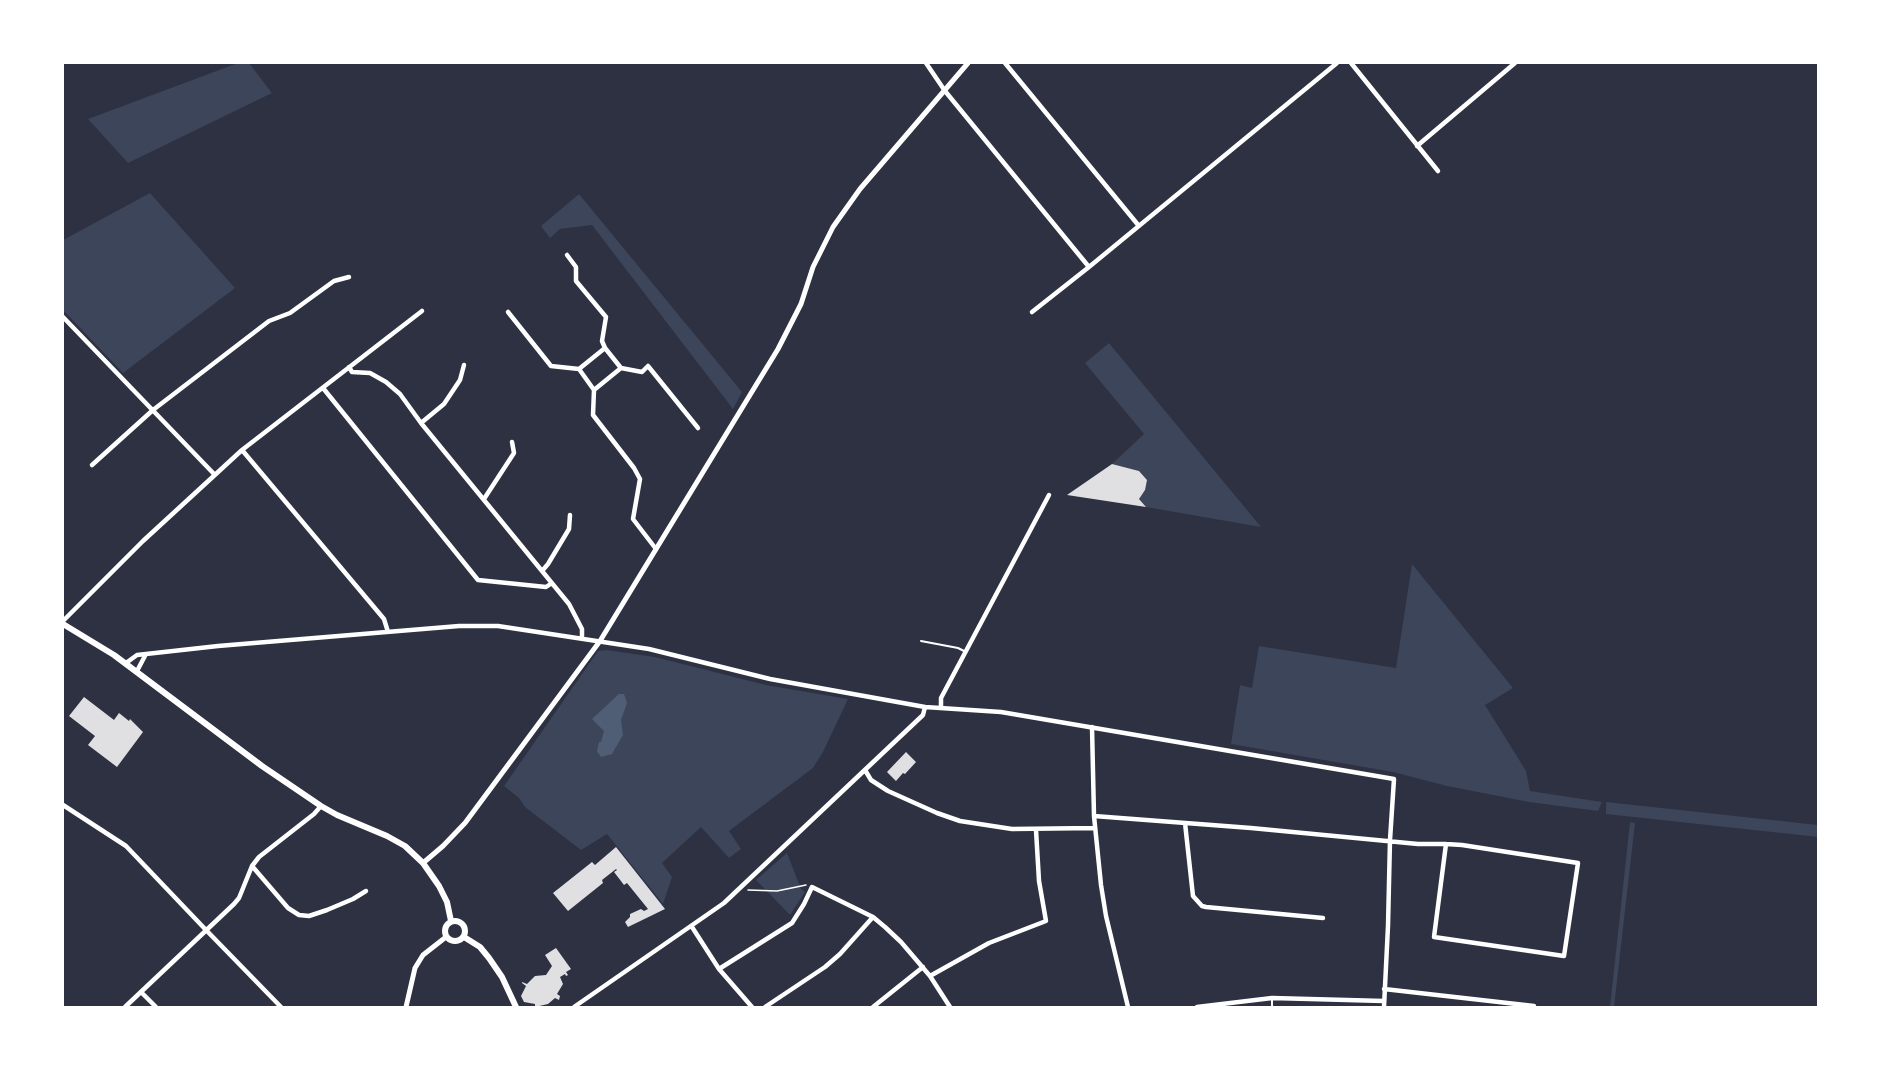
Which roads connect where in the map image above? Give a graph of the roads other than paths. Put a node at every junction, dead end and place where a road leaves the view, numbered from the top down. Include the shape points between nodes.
1 (926, 63) edge
2 (968, 63) edge
3 (1005, 63) edge
4 (1337, 63) edge
5 (1351, 63) edge
6 (1515, 63) edge
7 (945, 91) junction
8 (1418, 146) junction
9 (1438, 171) dead end
10 (1139, 226) junction
11 (567, 255) dead end
12 (1089, 267) junction
13 (349, 277) dead end
14 (422, 311) dead end
15 (508, 312) dead end
16 (1032, 312) dead end
17 (63, 317) edge
18 (605, 348) junction
19 (464, 365) dead end
20 (349, 367) junction
21 (621, 368) junction
22 (579, 369) junction
23 (323, 388) junction
24 (594, 390) junction
25 (153, 410) junction
26 (421, 423) junction
27 (698, 428) dead end
28 (512, 442) dead end
29 (243, 450) junction
30 (92, 465) dead end
31 (215, 475) junction
32 (1049, 495) dead end
33 (484, 499) junction
34 (570, 515) dead end
35 (656, 549) junction
36 (542, 571) junction
37 (552, 583) junction
38 (63, 622) edge
39 (388, 632) junction
40 (582, 638) junction
41 (921, 640) dead end
42 (600, 641) junction
43 (966, 652) junction
44 (146, 654) junction
45 (126, 663) junction
46 (137, 671) junction
47 (925, 707) junction
48 (941, 708) junction
49 (1092, 727) junction
50 (865, 770) junction
51 (63, 806) edge
52 (321, 806) junction
53 (1094, 816) junction
54 (1185, 823) junction
55 (1095, 828) junction
56 (1036, 830) junction
57 (1390, 840) junction
58 (1446, 844) junction
59 (423, 863) junction
60 (252, 866) junction
61 (366, 891) dead end
62 (873, 917) junction
63 (1323, 918) dead end
64 (451, 921) junction
65 (692, 927) junction
66 (206, 930) junction
67 (446, 937) junction
68 (464, 937) junction
69 (922, 967) junction
70 (719, 969) junction
71 (930, 976) junction
72 (1384, 989) junction
73 (141, 992) junction
74 (1272, 998) junction
75 (1384, 1004) edge
76 (1210, 1006) edge
77 (1534, 1006) edge
78 (125, 1007) edge
79 (156, 1007) edge
80 (281, 1007) edge
81 (406, 1007) edge
82 (516, 1007) edge
83 (574, 1007) edge
84 (753, 1007) edge
85 (765, 1007) edge
86 (873, 1007) edge
87 (950, 1007) edge
88 (1128, 1007) edge
89 (1197, 1007) edge
90 (1272, 1007) edge

1 - 7 street
2 - 7 street
3 - 10 street
4 - 10 street
5 - 8 street
6 - 8 street
7 - 12 street
7 - 35 street via 845,207 813,267 790,327
8 - 9 street
10 - 12 street
11 - 18 street via 576,267 576,280 606,317 602,341
12 - 16 street
13 - 25 street via 334,281 290,313 269,321
14 - 20 street
15 - 22 street via 551,366
17 - 25 street
18 - 21 street
18 - 22 street
19 - 26 street via 460,380 444,404
20 - 23 street
20 - 26 street via 352,372 370,373 386,382
21 - 24 street
21 - 27 street via 642,372 648,366
22 - 24 street
23 - 29 street
23 - 37 street via 478,580 546,587
24 - 35 street via 593,415 640,479 633,519
25 - 30 street
25 - 31 street
26 - 33 street
28 - 33 street via 513,453
29 - 31 street
29 - 39 street via 384,619
31 - 38 street
32 - 43 street
33 - 36 street
34 - 36 street via 569,529
35 - 42 street
36 - 37 street
37 - 40 street via 569,604 582,629
38 - 45 main road
39 - 40 street via 498,626
39 - 44 street
40 - 42 street
41 - 43 lane
42 - 47 street via 770,679
42 - 59 street via 465,823
43 - 48 street via 941,698
44 - 45 street
44 - 46 street
45 - 46 main road
46 - 52 main road
47 - 48 street
47 - 50 street via 923,714
48 - 49 street via 1001,712
49 - 53 street
49 - 57 street via 1394,778
50 - 56 street via 871,780 888,791 937,813 984,826
50 - 65 street via 724,903
51 - 66 street via 126,846
52 - 59 main road via 395,840
52 - 60 street
53 - 54 street
53 - 55 street
54 - 57 street
54 - 63 street via 1193,896 1202,906
55 - 56 street
55 - 88 street via 1106,916
56 - 71 street via 1046,921 989,943
57 - 58 street
57 - 72 street
58 - 58 street via 1578,863 1564,956 1434,937
59 - 64 main road via 440,886
60 - 61 street via 288,908 299,915 327,910
60 - 66 street via 239,898
62 - 69 street
62 - 70 street via 812,887 792,922
62 - 85 street via 825,967
64 - 67 main road via 445,929
64 - 68 main road via 463,924
65 - 70 street
65 - 83 street
66 - 73 street
66 - 80 street
67 - 68 main road via 454,942
67 - 81 street via 423,955 415,968
68 - 82 main road via 489,958
69 - 71 street
69 - 86 street
70 - 84 street
71 - 87 street
72 - 75 street
72 - 77 street
73 - 78 street
73 - 79 street
74 - 75 street
74 - 76 street
74 - 90 lane
76 - 89 street

